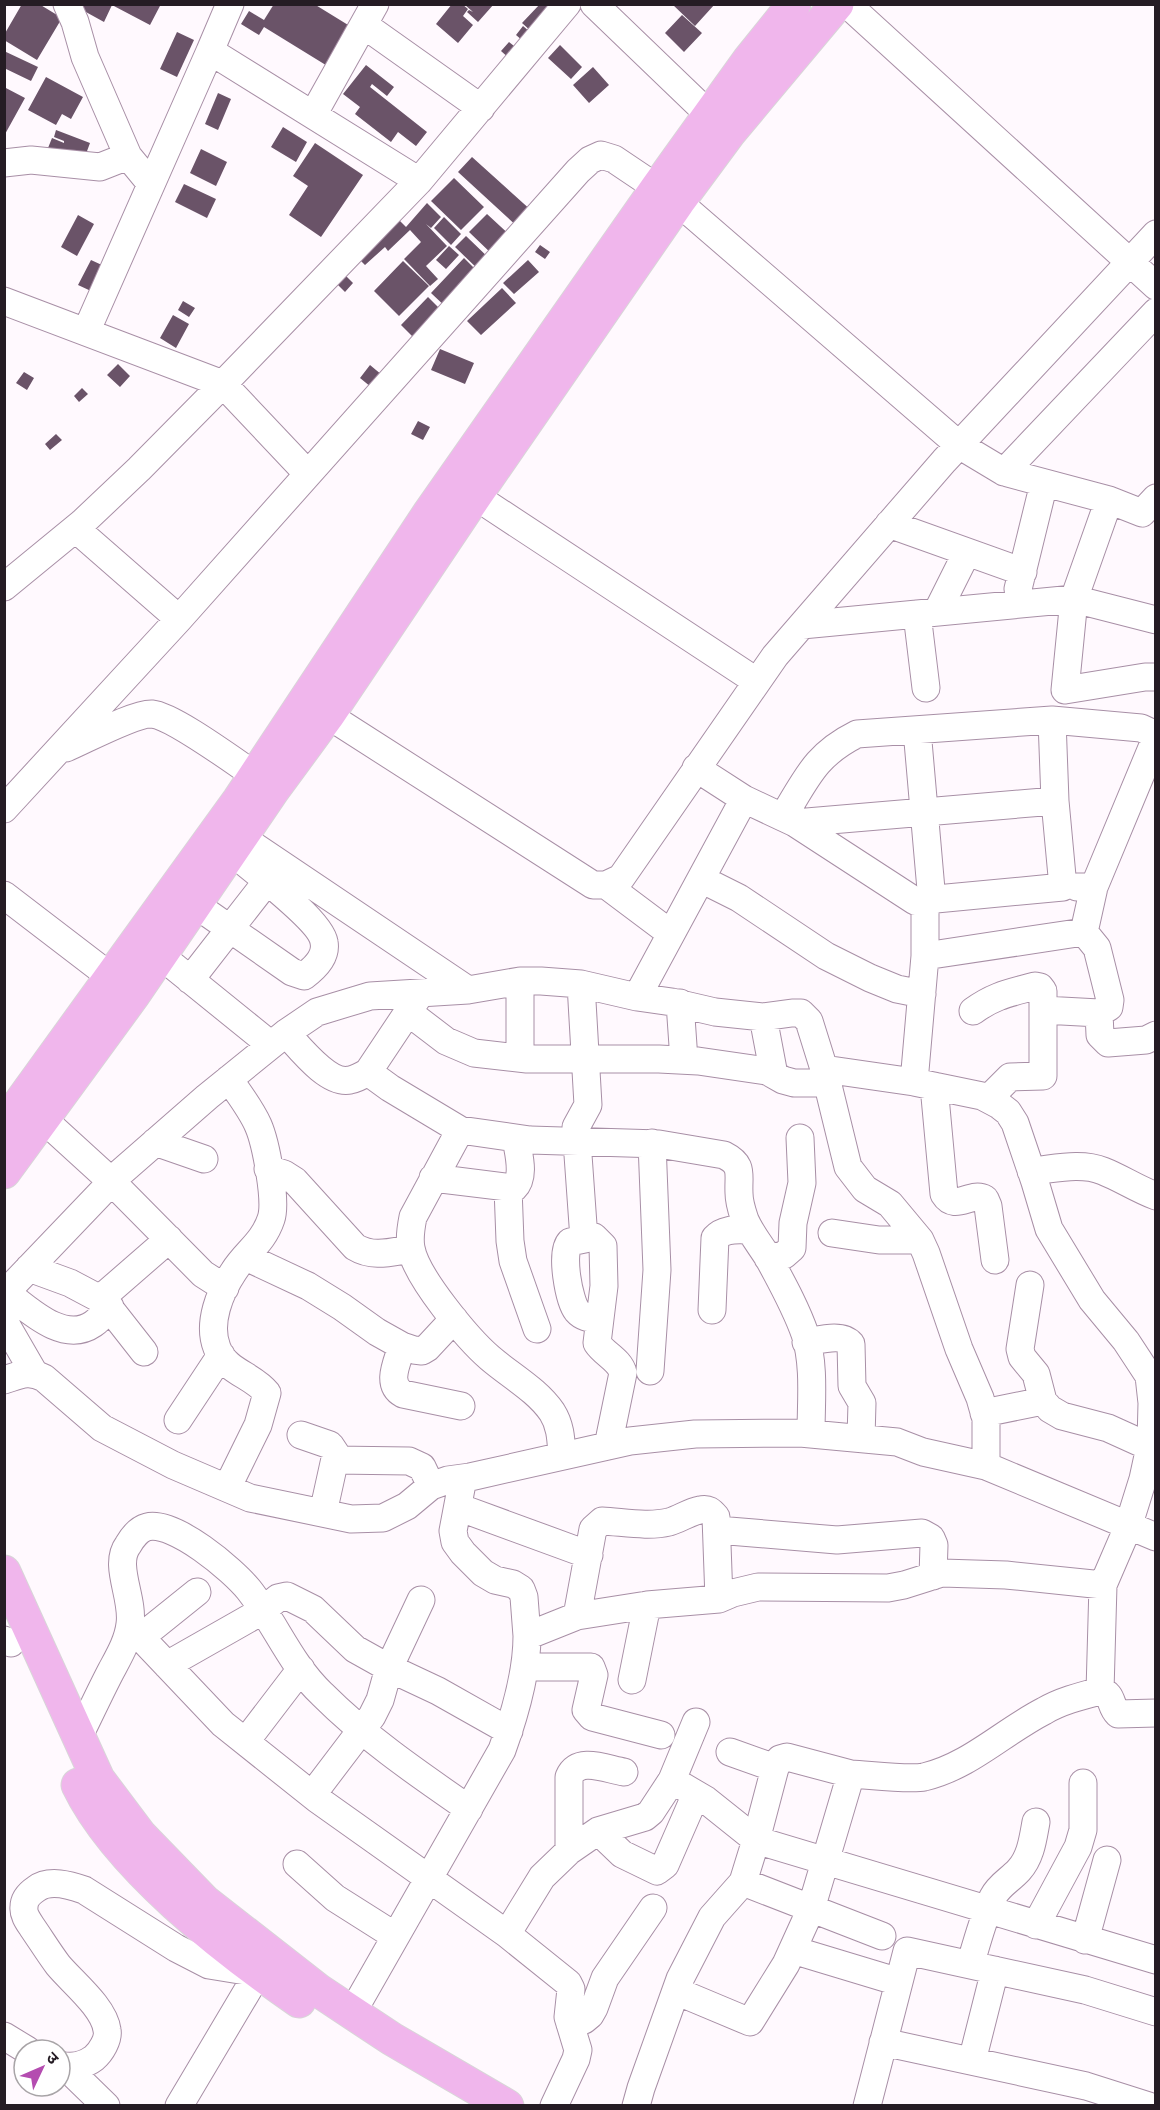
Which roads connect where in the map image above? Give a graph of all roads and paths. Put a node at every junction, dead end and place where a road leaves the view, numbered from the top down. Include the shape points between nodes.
1 (67, 4) edge
2 (230, 4) edge
3 (567, 4) edge
4 (594, 4) edge
5 (794, 4) edge
6 (837, 4) edge
7 (847, 4) edge
8 (370, 15) edge
9 (210, 51) junction
10 (482, 108) junction
11 (313, 115) junction
12 (719, 124) junction
13 (128, 156) junction
14 (4, 164) edge
15 (419, 181) junction
16 (151, 184) junction
17 (667, 195) junction
18 (1155, 234) edge
19 (1129, 262) junction
20 (1155, 286) edge
21 (4, 301) edge
22 (1155, 312) edge
23 (86, 332) junction
24 (223, 384) junction
25 (959, 445) junction
26 (1004, 472) junction
27 (308, 474) junction
28 (1044, 483) junction
29 (475, 496) junction
30 (1109, 500) junction
31 (1151, 509) edge
32 (890, 524) junction
33 (75, 528) junction
34 (967, 552) junction
35 (1023, 572) junction
36 (4, 587) edge
37 (1074, 599) junction
38 (1015, 605) junction
39 (927, 613) junction
40 (179, 619) junction
41 (1155, 620) edge
42 (802, 625) junction
43 (1155, 677) edge
44 (756, 681) junction
45 (926, 688) dead end
46 (1065, 690) junction
47 (317, 708) junction
48 (1058, 720) junction
49 (917, 730) junction
50 (1155, 737) edge
51 (57, 752) junction
52 (696, 768) junction
53 (256, 776) junction
54 (744, 799) junction
55 (1055, 801) junction
56 (4, 810) edge
57 (924, 812) junction
58 (789, 820) junction
59 (237, 845) junction
60 (273, 873) junction
61 (701, 879) junction
62 (606, 885) junction
63 (1063, 887) junction
64 (1094, 887) junction
65 (4, 896) edge
66 (929, 901) junction
67 (195, 905) junction
68 (231, 929) junction
69 (1084, 932) junction
70 (670, 933) junction
71 (161, 956) junction
72 (925, 956) junction
73 (111, 977) junction
74 (190, 980) junction
75 (520, 981) junction
76 (581, 984) junction
77 (468, 990) junction
78 (922, 994) junction
79 (637, 997) junction
80 (414, 1003) junction
81 (680, 1004) junction
82 (1043, 1010) junction
83 (973, 1011) dead end
84 (1099, 1013) junction
85 (763, 1017) junction
86 (278, 1039) junction
87 (1152, 1043) edge
88 (520, 1058) junction
89 (586, 1060) junction
90 (684, 1060) junction
91 (368, 1072) junction
92 (774, 1075) junction
93 (826, 1076) junction
94 (229, 1079) junction
95 (924, 1084) junction
96 (988, 1100) junction
97 (43, 1119) junction
98 (4, 1125) edge
99 (460, 1130) junction
100 (800, 1137) dead end
101 (516, 1138) junction
102 (154, 1142) junction
103 (578, 1142) junction
104 (652, 1143) junction
105 (204, 1159) dead end
106 (268, 1169) junction
107 (1032, 1171) junction
108 (4, 1172) edge
109 (433, 1178) junction
110 (111, 1181) junction
111 (508, 1188) junction
112 (1155, 1196) edge
113 (750, 1230) junction
114 (831, 1233) dead end
115 (169, 1239) junction
116 (584, 1239) junction
117 (920, 1240) junction
118 (411, 1248) junction
119 (246, 1257) junction
120 (768, 1258) junction
121 (995, 1260) dead end
122 (29, 1268) junction
123 (1030, 1285) dead end
124 (225, 1287) junction
125 (105, 1303) junction
126 (6, 1304) edge
127 (712, 1310) dead end
128 (454, 1319) junction
129 (599, 1319) junction
130 (537, 1329) dead end
131 (806, 1342) junction
132 (402, 1346) junction
133 (144, 1352) dead end
134 (220, 1355) junction
135 (650, 1371) dead end
136 (34, 1373) junction
137 (4, 1380) edge
138 (1043, 1401) junction
139 (461, 1406) dead end
140 (984, 1413) junction
141 (178, 1420) dead end
142 (811, 1434) junction
143 (301, 1435) dead end
144 (861, 1438) junction
145 (608, 1446) junction
146 (562, 1456) junction
147 (1151, 1456) edge
148 (335, 1460) junction
149 (986, 1466) junction
150 (463, 1478) junction
151 (431, 1486) junction
152 (226, 1488) junction
153 (458, 1507) junction
154 (323, 1513) junction
155 (1128, 1527) junction
156 (717, 1530) junction
157 (1155, 1537) edge
158 (589, 1555) junction
159 (4, 1572) edge
160 (933, 1576) junction
161 (1103, 1585) junction
162 (197, 1592) dead end
163 (719, 1599) junction
164 (421, 1600) dead end
165 (647, 1605) junction
166 (262, 1611) junction
167 (577, 1616) junction
168 (135, 1632) junction
169 (7, 1636) edge
170 (527, 1636) junction
171 (167, 1665) junction
172 (525, 1666) junction
173 (389, 1668) junction
174 (301, 1669) junction
175 (632, 1680) dead end
176 (1100, 1691) junction
177 (1155, 1713) edge
178 (696, 1722) dead end
179 (362, 1731) junction
180 (509, 1731) junction
181 (661, 1735) dead end
182 (79, 1736) junction
183 (246, 1741) junction
184 (730, 1752) dead end
185 (775, 1768) junction
186 (624, 1772) dead end
187 (851, 1774) junction
188 (672, 1780) junction
189 (1083, 1782) dead end
190 (696, 1794) junction
191 (312, 1795) junction
192 (469, 1809) junction
193 (1036, 1822) dead end
194 (598, 1831) junction
195 (756, 1840) junction
196 (569, 1851) junction
197 (1107, 1860) dead end
198 (826, 1861) junction
199 (297, 1864) dead end
200 (429, 1877) junction
201 (743, 1882) junction
202 (15, 1896) edge
203 (653, 1908) dead end
204 (811, 1909) junction
205 (988, 1911) junction
206 (1036, 1925) junction
207 (507, 1934) junction
208 (395, 1936) junction
209 (882, 1936) dead end
210 (1085, 1940) junction
211 (793, 1950) junction
212 (1155, 1960) edge
213 (982, 1967) junction
214 (258, 1973) junction
215 (899, 1982) junction
216 (676, 1991) junction
217 (1155, 2012) edge
218 (352, 2013) junction
219 (570, 2024) junction
220 (884, 2042) junction
221 (972, 2061) junction
222 (72, 2066) edge
223 (72, 2075) edge
224 (1135, 2104) edge
225 (106, 2106) edge
226 (178, 2106) edge
227 (465, 2106) edge
228 (507, 2106) edge
229 (554, 2106) edge
230 (636, 2106) edge
231 (867, 2106) edge

1 - 13 street via 85,57
2 - 9 street
3 - 10 street
4 - 12 street
5 - 12 main road via 749,60
6 - 12 main road
7 - 19 street
8 - 10 street
8 - 11 street
9 - 11 street
9 - 16 street
10 - 15 street
11 - 15 street
12 - 17 main road
13 - 14 street via 100,167 31,159
13 - 16 street
15 - 24 street
16 - 23 street
17 - 25 street
17 - 27 street via 614,159 601,155 590,160
17 - 29 main road
17 - 47 main road via 430,512
18 - 19 street
19 - 20 street
19 - 25 street
21 - 23 street
22 - 26 street
23 - 24 street
24 - 27 street
24 - 33 street
25 - 26 street
25 - 32 street
26 - 28 street
27 - 40 street
28 - 30 street
28 - 35 street
29 - 44 street
29 - 47 main road
30 - 31 street
30 - 37 street
32 - 34 street
32 - 42 street
33 - 36 street
33 - 40 street
34 - 35 street
34 - 39 street
35 - 38 street
37 - 38 street
37 - 41 street
37 - 46 street
38 - 39 street
39 - 42 street
39 - 45 street
40 - 51 street
42 - 44 street
43 - 46 street
44 - 52 street
46 - 48 street
47 - 53 main road
47 - 59 main road via 273,790
47 - 62 street via 593,885
48 - 49 street
48 - 50 street via 1141,728
48 - 55 street
49 - 57 street
49 - 58 street via 857,734 837,744 816,763
50 - 64 street
51 - 53 street via 152,714 170,720
51 - 56 street
52 - 54 street
52 - 62 street via 621,878
53 - 73 main road
54 - 58 street
54 - 61 street
55 - 57 street
55 - 63 street
57 - 58 street
57 - 66 street
58 - 66 street via 915,901
59 - 60 street
59 - 67 main road
60 - 68 street
60 - 68 street via 319,931 324,952 319,963 304,976 292,972
60 - 77 street
61 - 70 street
61 - 78 street via 739,898 826,956 897,989
62 - 70 street
63 - 64 street
63 - 66 street
64 - 69 street
65 - 73 street
66 - 72 street
67 - 68 street
67 - 71 main road
68 - 74 street
69 - 72 street
69 - 84 street via 1097,948 1110,1000 1109,1007
70 - 79 street
71 - 74 street
71 - 97 main road
72 - 78 street
73 - 98 main road
74 - 86 street
75 - 76 street
75 - 77 street
75 - 88 street
76 - 79 street
76 - 89 street
77 - 80 street
78 - 95 street
79 - 81 street
80 - 86 street via 370,996 349,1001 317,1012
80 - 88 street via 446,1041 459,1049
80 - 91 street
81 - 85 street
81 - 90 street
82 - 83 street via 1043,991 1035,986 989,999
82 - 84 street
82 - 96 street via 1043,1076 1010,1077
84 - 87 street via 1100,1035 1108,1043
85 - 92 street
85 - 93 street via 792,1013 805,1016
86 - 91 street via 338,1080 351,1080
86 - 94 street
88 - 89 street
89 - 90 street
89 - 103 street via 588,1105 578,1122
90 - 92 street
91 - 99 street
92 - 93 street via 794,1083
93 - 95 street
93 - 117 street via 848,1167 865,1189 890,1204
94 - 102 street
94 - 106 street via 258,1126
95 - 96 street
95 - 121 street via 944,1194 955,1202 975,1197 986,1199
96 - 107 street via 1008,1112
97 - 108 main road
97 - 110 street
99 - 101 street
99 - 109 street
100 - 120 street via 802,1183 792,1248 784,1255
101 - 103 street
101 - 111 street via 521,1176 514,1188
102 - 105 street
102 - 110 street
103 - 104 street
103 - 116 street
104 - 113 street via 723,1155 732,1160 740,1174 740,1206
104 - 135 street via 657,1270
106 - 118 street via 295,1181 363,1252 377,1254
106 - 119 street via 272,1218
107 - 112 street via 1090,1167
107 - 147 street via 1049,1229 1092,1300 1149,1376
109 - 111 street
109 - 118 street via 413,1217
110 - 115 street
110 - 122 street
111 - 130 street via 513,1261
113 - 120 street
113 - 127 street via 727,1230 715,1238
114 - 117 street via 879,1240
115 - 124 street via 203,1274
115 - 125 street
116 - 129 street via 594,1237 603,1246 604,1286
116 - 129 street via 566,1246 565,1263 576,1310
117 - 140 street
118 - 128 street via 417,1268
119 - 124 street
119 - 132 street via 308,1287
120 - 131 street via 795,1310
122 - 125 street via 69,1283
122 - 126 street via 11,1287
123 - 138 street via 1020,1349 1039,1380
124 - 134 street via 215,1314 214,1336
125 - 126 street via 93,1324 68,1330
125 - 133 street
126 - 136 street via 8,1328
128 - 132 street via 422,1351
128 - 146 street via 488,1357 554,1414 560,1428
129 - 145 street via 597,1343 622,1367 623,1373
131 - 142 street
131 - 144 street via 841,1338 851,1344 852,1386 862,1403
132 - 139 street via 393,1379 397,1391
134 - 141 street
134 - 152 street via 267,1394 258,1425
136 - 137 street
136 - 152 street via 102,1428
138 - 140 street
138 - 147 street via 1062,1416 1108,1428
140 - 149 street
142 - 144 street
142 - 145 street via 695,1434
143 - 148 street via 330,1444
144 - 149 street via 897,1442
145 - 146 street
146 - 150 street
147 - 155 street
148 - 151 street via 409,1461 422,1467
148 - 154 street
149 - 155 street
150 - 151 street
150 - 153 street
151 - 154 street via 407,1506 383,1518 351,1519
152 - 154 street via 250,1498
153 - 158 street
153 - 170 street via 455,1542 483,1573 521,1589
155 - 157 street
155 - 161 street
156 - 158 street via 716,1517 706,1509 661,1523 602,1521 593,1529
156 - 160 street via 837,1540 922,1533 931,1538 933,1545
156 - 163 street
158 - 167 street
159 - 182 main road
160 - 161 street via 1006,1575
160 - 163 street via 888,1588 759,1587
161 - 176 street
162 - 168 street
163 - 165 street
164 - 173 street
165 - 167 street
165 - 175 street
166 - 168 street via 248,1589 202,1548 189,1539 150,1526 126,1546 122,1557
166 - 171 street
166 - 173 street via 278,1598 295,1599 312,1609 356,1649
166 - 174 street
167 - 170 street
168 - 171 street
168 - 182 street
169 - 214 main road via 83,1795 107,1830 133,1862 176,1903
170 - 172 street
171 - 183 street via 223,1724
172 - 180 street
172 - 181 street via 591,1667 594,1675 588,1714
173 - 179 street via 380,1700
173 - 180 street
174 - 179 street via 312,1685
174 - 183 street
176 - 177 street via 1107,1692 1118,1714
176 - 187 street via 1042,1711 962,1763 939,1773 921,1778
178 - 188 street
179 - 191 street
179 - 192 street
180 - 192 street
182 - 218 main road via 98,1779 133,1826 204,1901
183 - 191 street
184 - 185 street
185 - 187 street via 780,1759 787,1757
185 - 195 street
186 - 196 street via 585,1764 571,1772
187 - 198 street
188 - 190 street
188 - 194 street via 645,1817
189 - 206 street via 1083,1830 1078,1847
190 - 194 street via 665,1865 657,1871 622,1854
190 - 195 street
191 - 200 street
192 - 200 street
193 - 205 street via 1030,1852 997,1890
194 - 196 street
195 - 198 street
195 - 201 street
196 - 207 street via 542,1877
197 - 210 street
198 - 204 street
198 - 205 street
199 - 208 street via 335,1898
200 - 207 street
200 - 208 street
201 - 204 street
201 - 216 street via 712,1917
202 - 214 street via 28,1895 39,1886 73,1886 209,1965
202 - 222 street via 60,1967 94,2004 108,2031 96,2057 83,2065
203 - 219 street via 605,1978 590,2015
204 - 209 street
204 - 211 street
205 - 206 street
205 - 213 street
206 - 210 street
207 - 219 street via 568,1983
208 - 218 street
210 - 212 street
211 - 215 street
211 - 216 street via 750,2022
213 - 215 street via 907,1951
213 - 217 street via 1085,1990
213 - 221 street
214 - 226 street
214 - 227 main road
215 - 220 street
216 - 230 street
218 - 228 main road
219 - 229 street via 578,2050
220 - 221 street
220 - 231 street
221 - 224 street via 1086,2086
223 - 225 street

